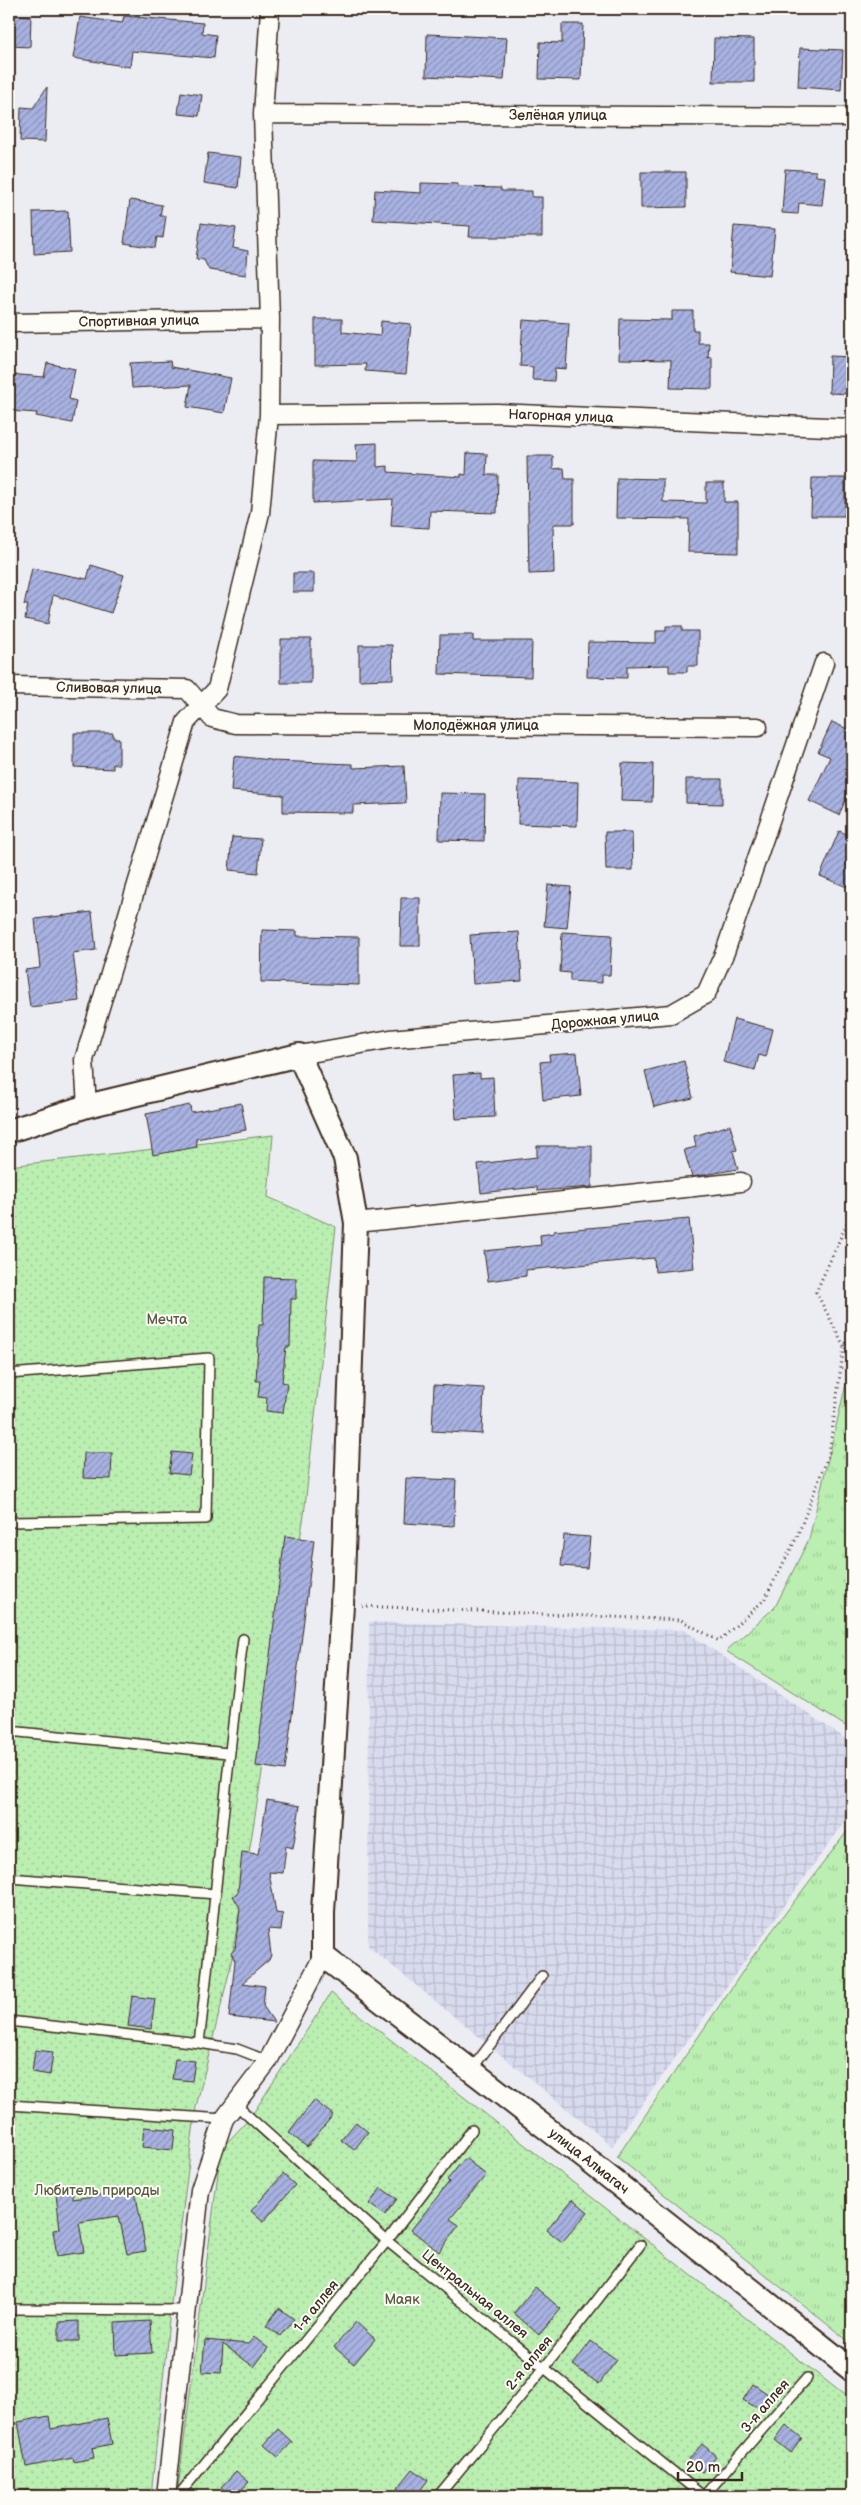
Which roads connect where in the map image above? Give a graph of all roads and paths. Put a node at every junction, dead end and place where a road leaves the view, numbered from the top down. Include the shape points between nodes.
1 (270, 9) edge
2 (263, 114) junction
3 (852, 117) edge
4 (270, 319) junction
5 (9, 323) edge
6 (269, 415) junction
7 (852, 428) edge
8 (824, 663) dead end
9 (9, 686) edge
10 (201, 705) junction
11 (758, 727) dead end
12 (299, 1055) junction
13 (87, 1106) junction
14 (9, 1130) edge
15 (741, 1182) dead end
16 (852, 1212) edge
17 (356, 1223) junction
18 (852, 1336) edge
19 (844, 1346) junction
20 (9, 1374) edge
21 (9, 1522) edge
22 (342, 1605) junction
23 (243, 1638) dead end
24 (9, 1731) edge
25 (228, 1753) junction
26 (9, 1878) edge
27 (216, 1894) junction
28 (323, 1956) junction
29 (542, 1976) dead end
30 (9, 2021) edge
31 (199, 2043) junction
32 (268, 2061) junction
33 (471, 2070) junction
34 (236, 2104) junction
35 (9, 2105) edge
36 (224, 2119) junction
37 (472, 2130) dead end
38 (387, 2241) junction
39 (640, 2245) dead end
40 (9, 2309) edge
41 (189, 2310) junction
42 (545, 2367) junction
43 (852, 2370) edge
44 (807, 2378) dead end
45 (9, 2495) edge
46 (51, 2496) edge
47 (166, 2496) edge
48 (178, 2496) edge
49 (438, 2496) edge
50 (704, 2496) edge

1 - 2 street
2 - 3 street, Зелёная улица
2 - 4 street
4 - 5 street, Спортивная улица
4 - 6 street
6 - 7 street, Нагорная улица via 497,413
6 - 10 street via 260,513 217,689
8 - 12 street, Дорожная улица via 724,952 706,994 672,1014 390,1039
9 - 10 street, Сливовая улица via 187,689
10 - 11 street, Молодёжная улица via 212,718 236,724
10 - 13 street via 186,722 84,1060
12 - 13 street
12 - 17 street via 345,1158
13 - 14 street
15 - 17 street
16 - 19 path via 816,1292
17 - 22 street
18 - 19 path
19 - 22 path via 829,1453 797,1537 764,1600 719,1641 681,1620
20 - 21 lane via 210,1358 206,1519
22 - 28 street
23 - 25 lane
24 - 25 lane
25 - 27 lane
26 - 27 lane
27 - 31 lane
28 - 32 street
28 - 33 street, улица Алмагач
29 - 33 lane
30 - 31 lane
31 - 32 lane via 237,2049
32 - 34 street
33 - 43 street, улица Алмагач
34 - 36 street
34 - 38 lane, Центральная аллея
35 - 36 lane
36 - 41 street via 200,2190
37 - 38 lane, 1-я аллея
38 - 42 lane, Центральная аллея
38 - 48 lane, 1-я аллея
39 - 42 lane, 2-я аллея
40 - 41 lane
41 - 47 street
42 - 49 lane, 2-я аллея
42 - 50 lane, Центральная аллея
44 - 50 lane, 3-я аллея
45 - 46 lane

